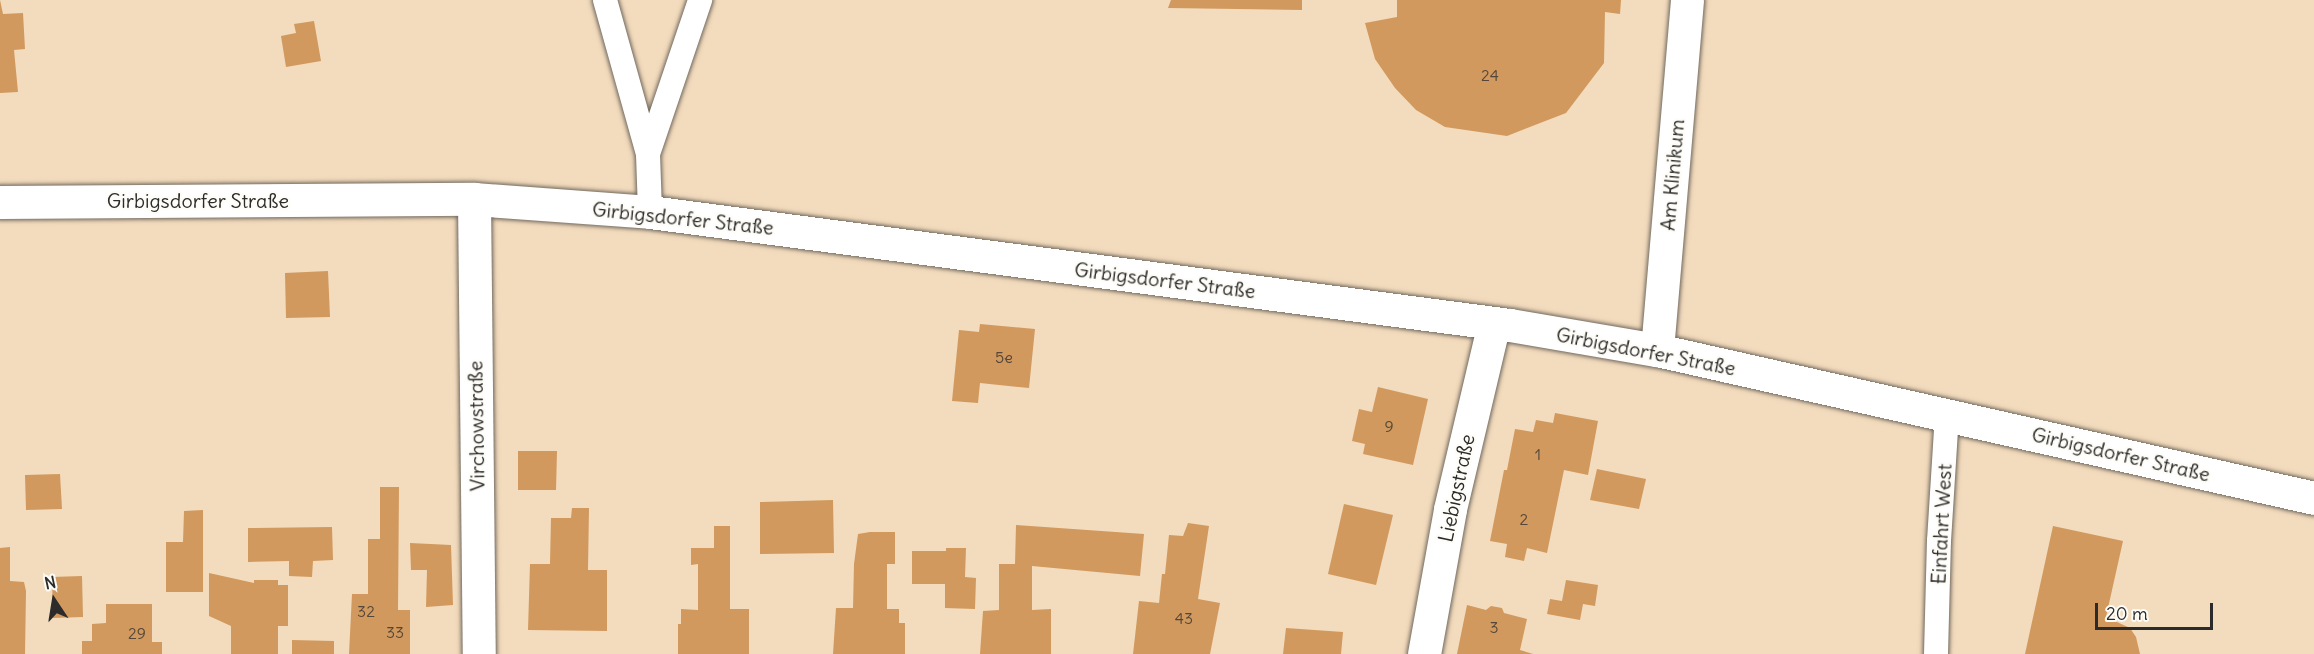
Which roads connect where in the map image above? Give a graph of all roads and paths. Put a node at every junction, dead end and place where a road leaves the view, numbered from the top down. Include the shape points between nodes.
1 (605, 0) edge
2 (700, 0) edge
3 (1687, 0) edge
4 (648, 154) junction
5 (474, 199) junction
6 (0, 202) edge
7 (650, 212) junction
8 (1494, 323) junction
9 (1657, 350) junction
10 (1947, 414) junction
11 (2314, 498) edge
12 (1936, 644) edge
13 (479, 654) edge
14 (1424, 654) edge

1 - 4 lane
2 - 4 lane
3 - 9 street, Am Klinikum
4 - 7 lane
5 - 6 street, Girbigsdorfer Straße
5 - 7 street, Girbigsdorfer Straße
5 - 13 street, Virchowstraße
7 - 8 street, Girbigsdorfer Straße
8 - 9 street, Girbigsdorfer Straße
8 - 14 street, Liebigstraße via 1450,508
9 - 10 street, Girbigsdorfer Straße
10 - 11 street, Girbigsdorfer Straße
10 - 12 lane, Einfahrt West

